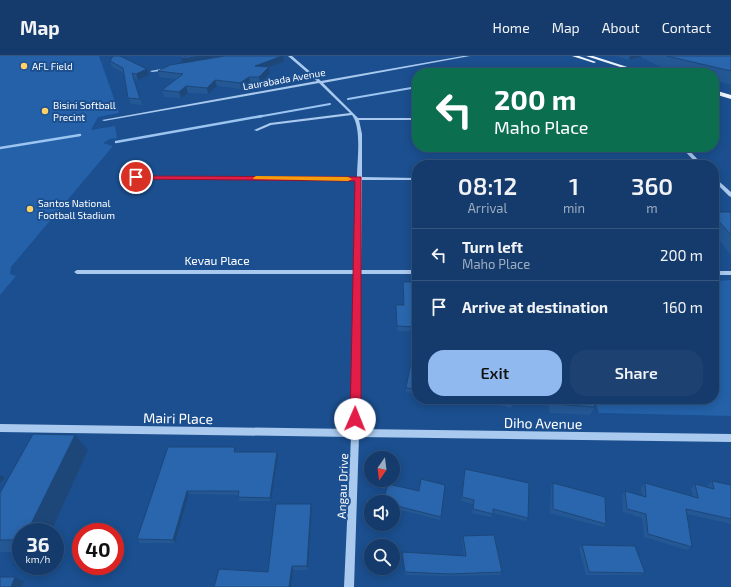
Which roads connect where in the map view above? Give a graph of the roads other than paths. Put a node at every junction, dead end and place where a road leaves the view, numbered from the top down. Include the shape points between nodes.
1 (290, 56) edge
2 (468, 56) edge
3 (574, 56) edge
4 (588, 56) edge
5 (175, 68) edge
6 (612, 68) edge
7 (628, 68) edge
8 (152, 71) dead end
9 (319, 81) junction
10 (719, 93) edge
11 (719, 97) edge
12 (731, 97) edge
13 (731, 101) edge
14 (355, 117) junction
15 (412, 119) edge
16 (104, 120) dead end
17 (256, 130) dead end
18 (688, 152) edge
19 (696, 160) edge
20 (136, 177) dead end
21 (358, 179) junction
22 (412, 179) edge
23 (719, 184) edge
24 (731, 194) edge
25 (357, 271) junction
26 (77, 272) dead end
27 (412, 272) edge
28 (719, 273) edge
29 (731, 273) edge
30 (0, 428) edge
31 (355, 434) junction
32 (731, 438) edge
33 (349, 587) edge

1 - 9 street
2 - 9 street, Laurabada Avenue
3 - 6 main road
4 - 7 main road
5 - 8 street
9 - 14 street
9 - 16 street, Laurabada Avenue
10 - 12 main road
11 - 13 main road
14 - 15 street
14 - 17 street via 270,124
14 - 21 street, Angau Drive via 360,134
18 - 19 street
20 - 21 street
21 - 22 street
21 - 25 street, Angau Drive
23 - 24 street
25 - 26 street, Kevau Place
25 - 27 street, Kevau Place
25 - 31 street, Angau Drive
28 - 29 street
30 - 31 street, Mairi Place
31 - 32 street, Diho Avenue
31 - 33 street, Angau Drive

